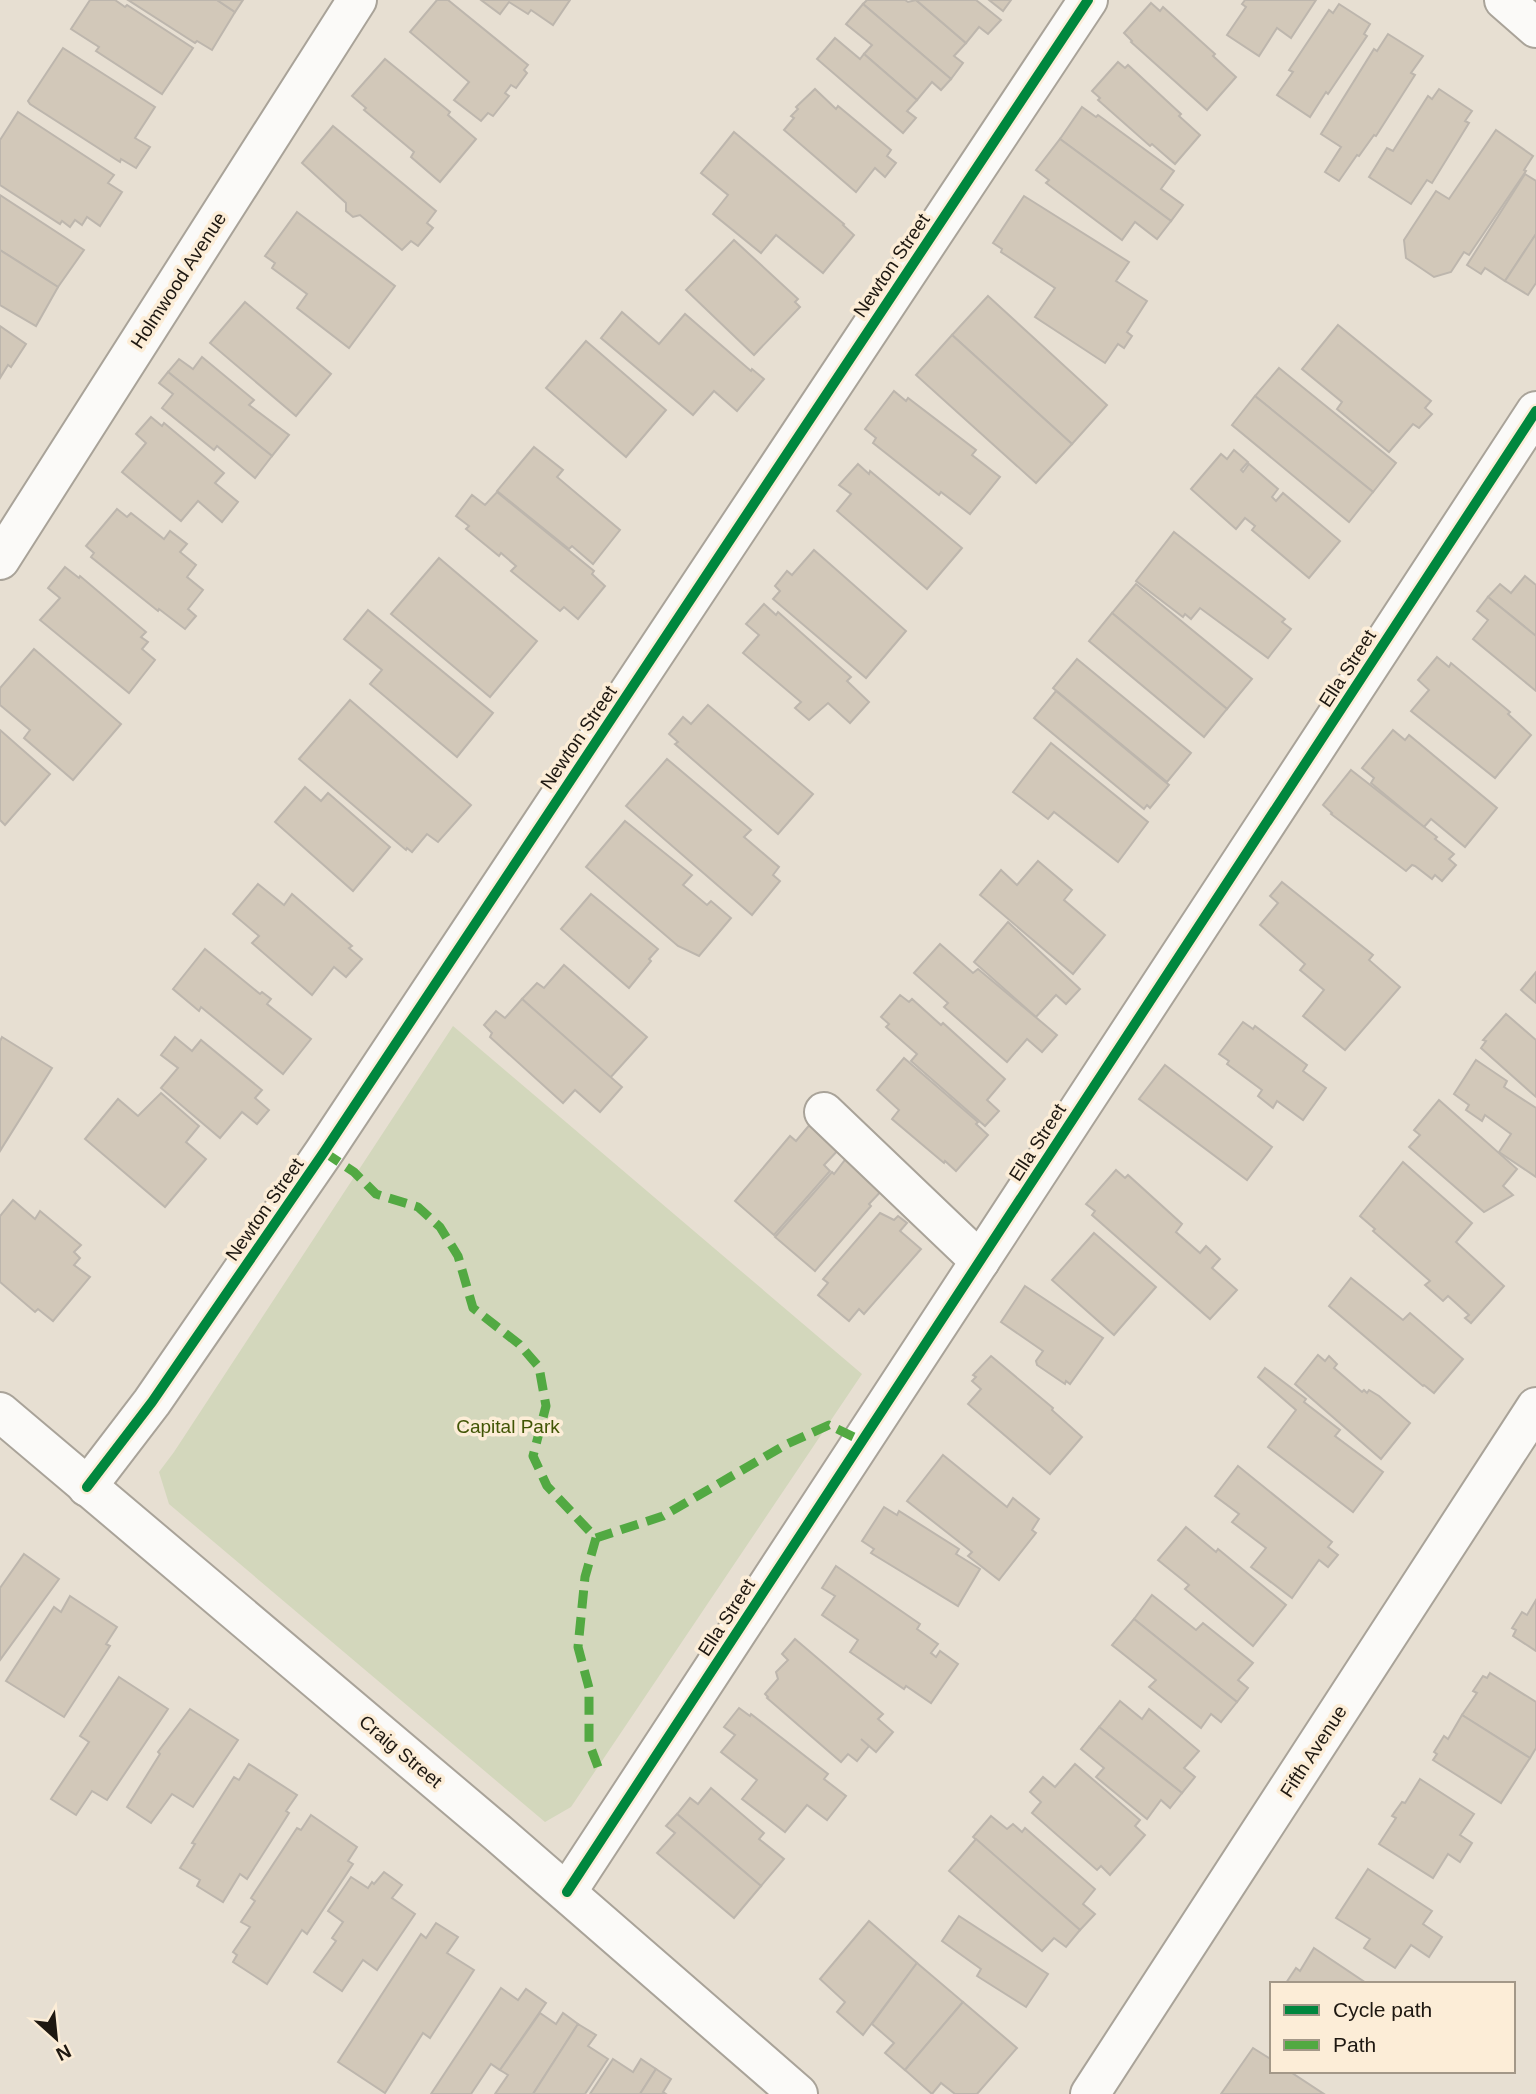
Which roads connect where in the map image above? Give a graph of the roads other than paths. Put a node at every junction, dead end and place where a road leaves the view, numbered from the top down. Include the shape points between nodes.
1 (357, 0) edge
2 (1088, 0) edge
3 (1504, 0) edge
4 (1536, 28) edge
5 (1536, 411) edge
6 (0, 560) edge
7 (824, 1112) dead end
8 (980, 1261) junction
9 (1536, 1407) edge
10 (0, 1412) edge
11 (87, 1487) junction
12 (567, 1892) junction
13 (799, 2094) edge
14 (1090, 2094) edge

1 - 6 street, Holmwood Avenue
2 - 11 street, Newton Street via 324,1152 152,1402
3 - 4 street
5 - 8 street, Ella Street
7 - 8 street
8 - 12 street, Ella Street
9 - 14 street, Fifth Avenue
10 - 11 street, Craig Street
11 - 12 street, Craig Street
12 - 13 street, Craig Street

